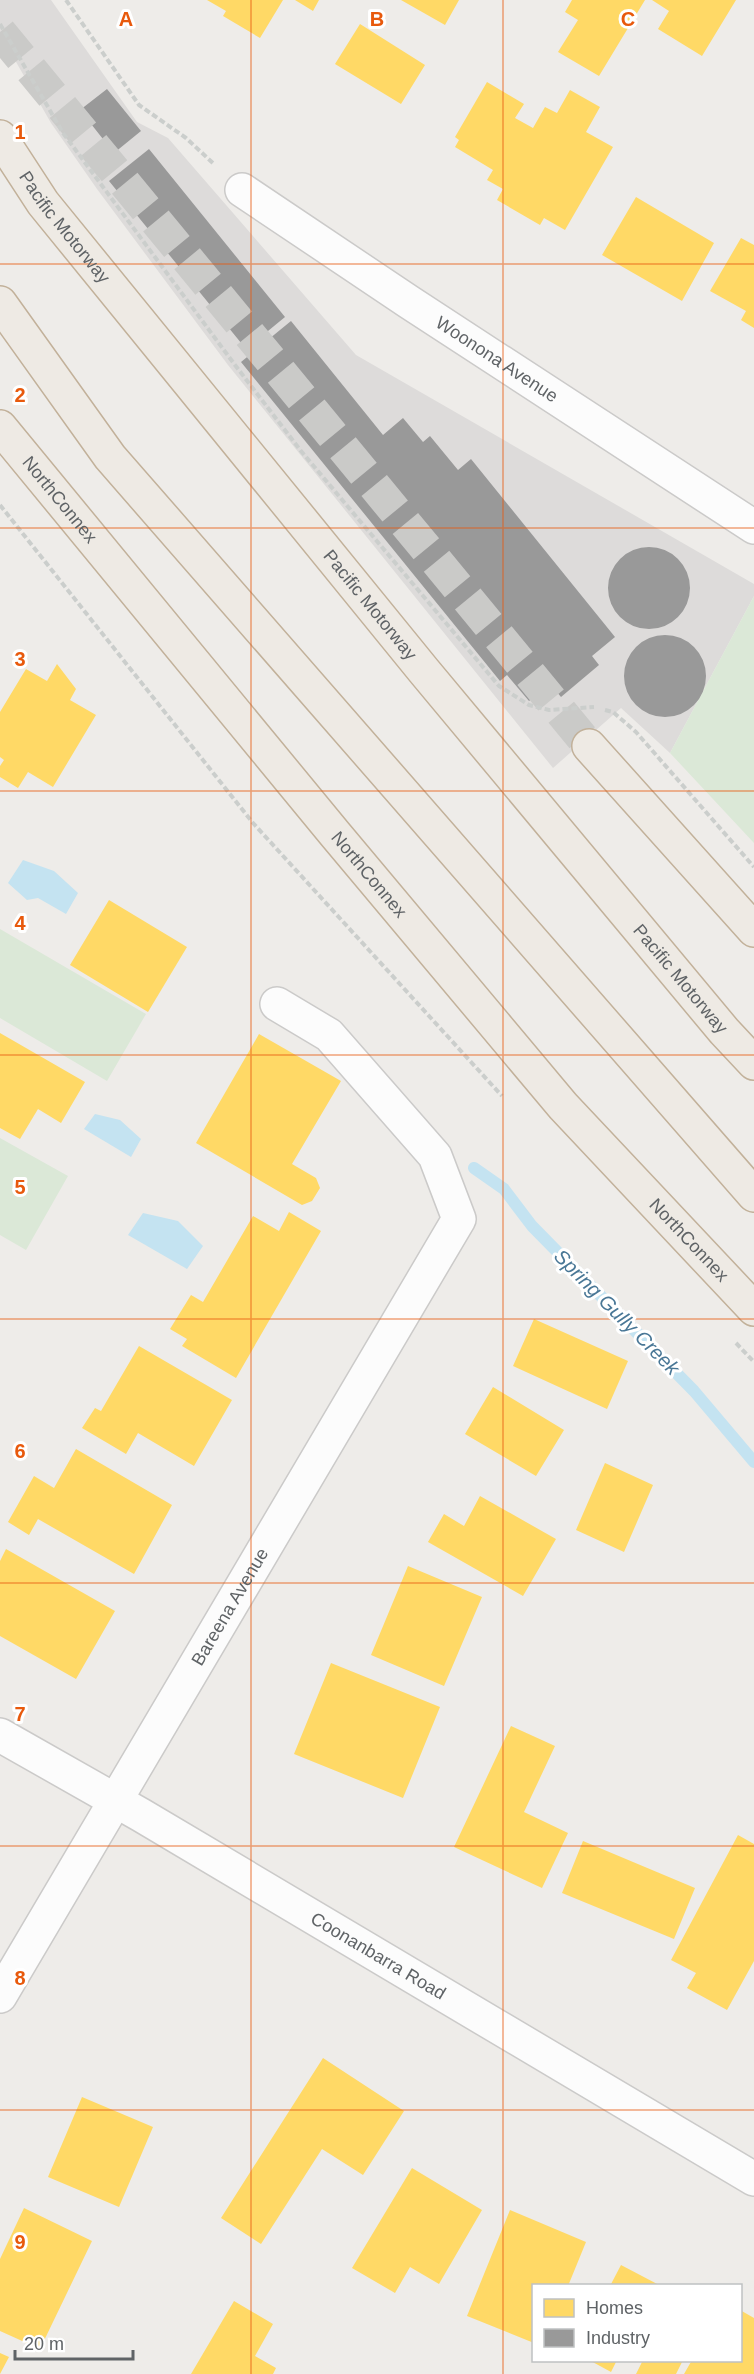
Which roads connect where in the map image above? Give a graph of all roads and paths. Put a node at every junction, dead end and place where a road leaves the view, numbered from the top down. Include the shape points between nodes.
1 (66, 0) edge
2 (0, 24) edge
3 (0, 137) edge
4 (243, 190) joint
5 (0, 303) edge
6 (0, 428) edge
7 (0, 505) edge
8 (754, 527) edge
9 (589, 746) tunnel mouth
10 (754, 867) edge
11 (754, 930) edge
12 (277, 1004) dead end
13 (754, 1063) edge
14 (510, 1104) dead end
15 (754, 1195) edge
16 (754, 1309) edge
17 (730, 1336) dead end
18 (754, 1362) edge
19 (0, 1735) edge
20 (116, 1801) junction
21 (0, 1996) edge
22 (754, 2179) edge

1 - 4 path via 139,105 186,138
2 - 10 path via 63,133 235,365 301,451 499,686 529,705 549,710 590,706 613,712 636,732
3 - 13 highway, Pacific Motorway via 43,203 424,671
4 - 8 street, Woonona Avenue
5 - 15 highway via 110,457
6 - 16 highway, NorthConnex via 563,1106
7 - 14 path via 253,824
9 - 11 highway
12 - 20 street, Bareena Avenue via 328,1035 435,1156 459,1219
17 - 18 path
19 - 20 street, Coonanbarra Road
20 - 21 street, Bareena Avenue
20 - 22 street, Coonanbarra Road

